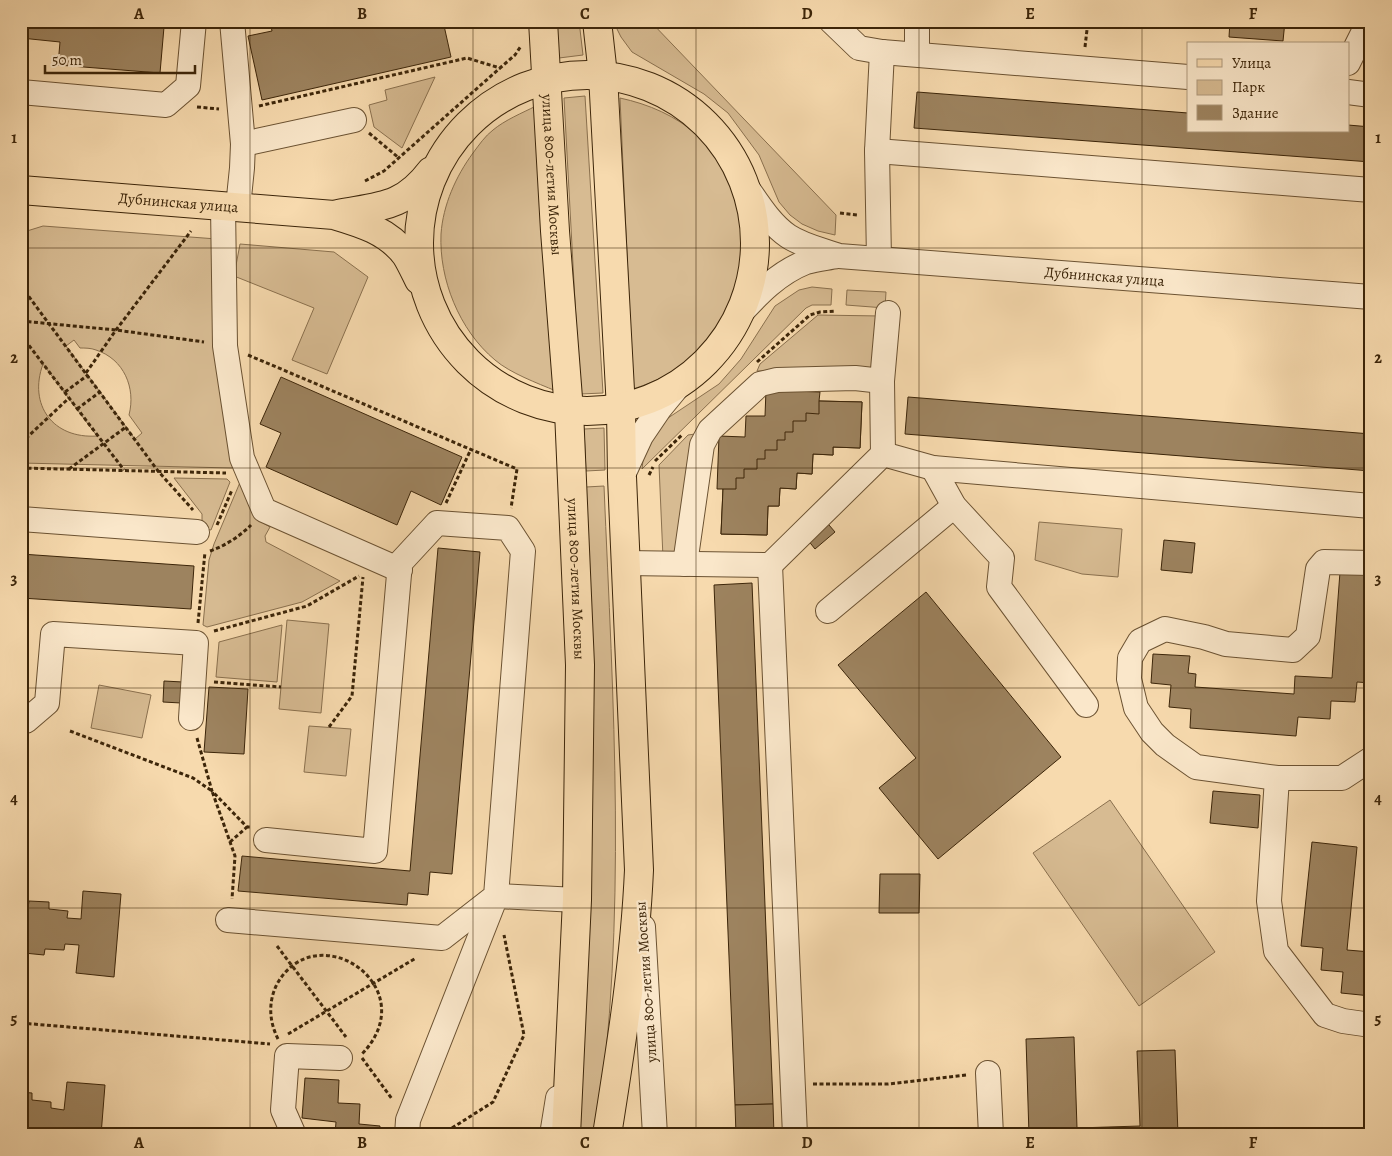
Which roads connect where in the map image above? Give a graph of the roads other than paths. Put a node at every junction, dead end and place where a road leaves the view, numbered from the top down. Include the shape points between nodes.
1 (194, 21) edge
2 (232, 21) edge
3 (597, 21) edge
4 (831, 21) edge
5 (917, 21) edge
6 (1368, 21) edge
7 (534, 30) edge
8 (882, 52) junction
9 (916, 54) junction
10 (1350, 59) edge
11 (603, 75) junction
12 (1187, 77) edge
13 (547, 79) junction
14 (21, 92) edge
15 (1350, 92) edge
16 (1371, 95) edge
17 (354, 120) road end
18 (243, 144) junction
19 (877, 151) junction
20 (439, 161) junction
21 (743, 182) junction
22 (21, 190) edge
23 (1371, 190) edge
24 (230, 206) junction
25 (334, 215) junction
26 (839, 256) junction
27 (878, 259) junction
28 (426, 292) junction
29 (1371, 297) edge
30 (888, 313) dead end
31 (738, 316) junction
32 (882, 381) junction
33 (679, 384) junction
34 (621, 408) junction
35 (569, 411) junction
36 (882, 454) junction
37 (933, 468) junction
38 (622, 477) junction
39 (954, 506) junction
40 (1371, 506) edge
41 (21, 519) edge
42 (207, 538) road end
43 (626, 563) junction
44 (685, 564) junction
45 (1371, 564) edge
46 (770, 565) junction
47 (400, 570) junction
48 (828, 611) dead end
49 (1086, 705) dead end
50 (191, 718) road end
51 (21, 720) edge
52 (1371, 759) edge
53 (1277, 778) junction
54 (257, 832) road end
55 (639, 870) junction
56 (496, 896) junction
57 (577, 900) junction
58 (228, 920) dead end
59 (1371, 1025) edge
60 (570, 1027) junction
61 (350, 1057) road end
62 (988, 1073) road end
63 (294, 1135) edge
64 (407, 1135) edge
65 (552, 1135) edge
66 (566, 1135) edge
67 (607, 1135) edge
68 (655, 1135) edge
69 (795, 1135) edge
70 (991, 1135) edge

1 - 14 street via 188,86 166,104
2 - 18 street
3 - 11 main road, улица 800-летия Москвы
4 - 8 street via 859,48
5 - 9 street
6 - 10 street
7 - 13 main road, улица 800-летия Москвы
8 - 9 street
8 - 19 street
9 - 12 street
11 - 13 main road
11 - 21 main road via 648,86 688,109 721,141
11 - 34 main road, улица 800-летия Москвы
13 - 20 main road via 514,91 482,112 460,132
13 - 35 main road, улица 800-летия Москвы
15 - 16 street
17 - 18 street
18 - 24 street via 242,168
19 - 23 street
19 - 27 street
20 - 25 main road, Дубнинская улица via 420,186 405,198
20 - 28 main road via 426,192 418,238
21 - 26 street, Дубнинская улица via 788,236
21 - 31 main road via 750,203 755,249 747,294
22 - 24 main road, Дубнинская улица
24 - 25 main road, Дубнинская улица
24 - 47 street via 225,346 241,465 264,510
25 - 28 main road, Дубнинская улица via 373,228 390,239 406,256
26 - 27 street, Дубнинская улица
26 - 31 street, Дубнинская улица via 807,262 789,270 770,283
27 - 29 street, Дубнинская улица
28 - 35 main road via 452,345 485,378 525,400
30 - 32 street
31 - 33 main road via 713,354
32 - 36 street
32 - 44 street via 836,378 777,380 760,384 710,430 702,445
33 - 34 main road via 659,396
33 - 38 street via 641,436
34 - 35 main road
34 - 38 main road, улица 800-летия Москвы
35 - 57 main road, улица 800-летия Москвы via 580,664
36 - 37 street
36 - 46 street
37 - 39 street
37 - 40 street
38 - 43 main road, улица 800-летия Москвы
39 - 48 street
39 - 49 street via 1002,558 999,587
41 - 42 street
43 - 44 street
43 - 55 main road, улица 800-летия Москвы
44 - 46 street
45 - 53 street via 1324,562 1318,569 1308,636 1293,650 1226,644 1165,629 1140,641 1130,658 1129,679 1136,708 1165,745 1196,767
46 - 69 street
47 - 54 street via 375,851
47 - 56 street via 400,563 438,523 508,528 523,551
50 - 51 street via 196,640 53,634 47,703 26,721
52 - 53 street via 1342,778
53 - 59 street via 1269,901 1276,951 1325,1015
55 - 67 main road via 632,963
55 - 68 street, улица 800-летия Москвы
56 - 57 street
56 - 58 street via 442,938
56 - 64 street via 408,1120
57 - 60 main road, улица 800-летия Москвы
60 - 65 street, улица 800-летия Москвы
60 - 66 main road
61 - 63 street via 287,1056 283,1110
62 - 70 street

